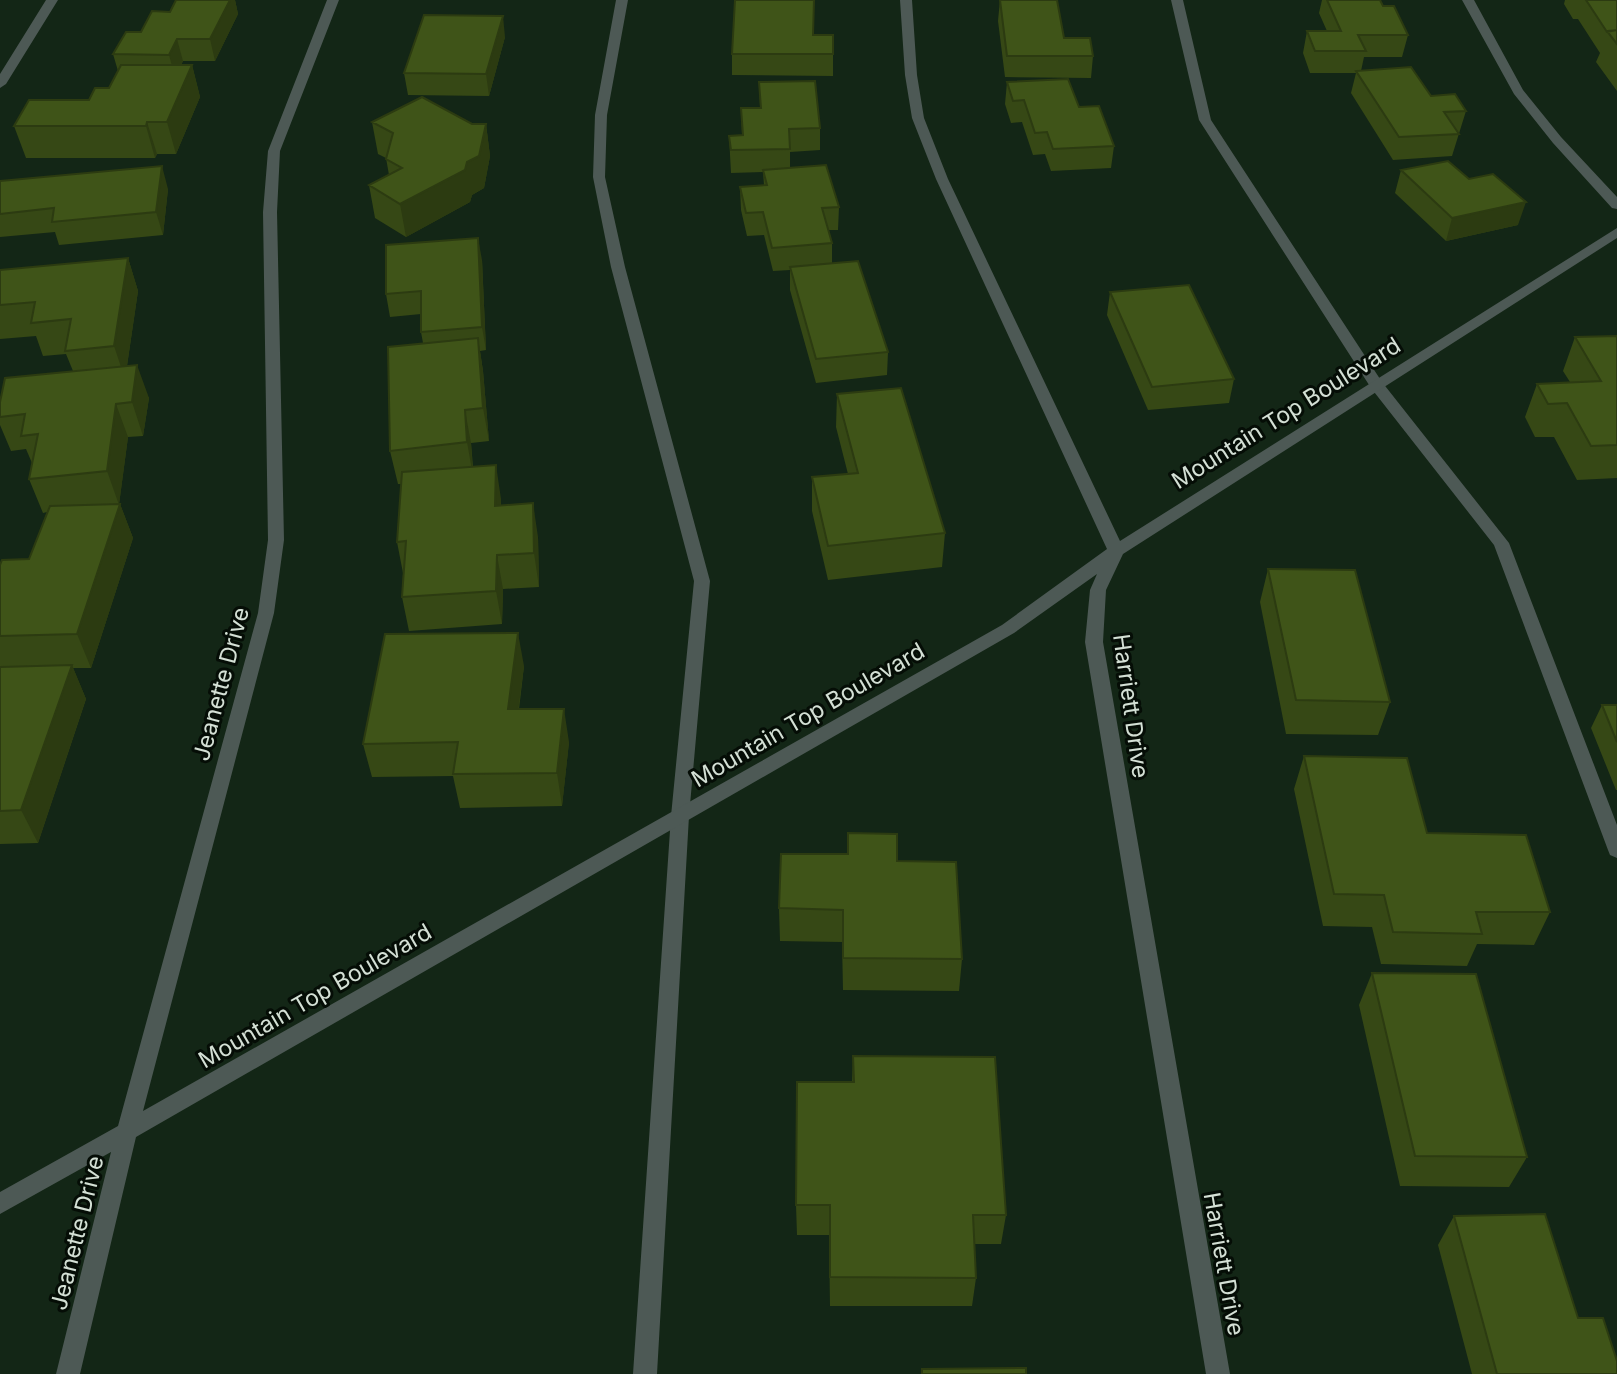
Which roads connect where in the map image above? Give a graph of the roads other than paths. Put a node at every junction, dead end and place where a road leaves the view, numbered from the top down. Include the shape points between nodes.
1 (52, 0) edge
2 (334, 0) edge
3 (622, 0) edge
4 (906, 0) edge
5 (1177, 0) edge
6 (1468, 0) edge
7 (0, 84) edge
8 (1617, 205) edge
9 (1617, 232) edge
10 (1376, 385) junction
11 (1115, 551) junction
12 (680, 816) junction
13 (1617, 850) edge
14 (127, 1131) junction
15 (0, 1204) edge
16 (68, 1374) edge
17 (645, 1374) edge
18 (1218, 1374) edge

1 - 7 street
2 - 14 street, Jeanette Drive via 274,151 276,540 266,613
3 - 12 street via 601,115 599,177 618,267 702,582
4 - 11 street via 918,118
5 - 10 street via 1205,120
6 - 8 street via 1518,91
9 - 10 street, Mountain Top Boulevard
10 - 11 street, Mountain Top Boulevard
10 - 13 street via 1500,543
11 - 12 street, Mountain Top Boulevard via 1007,629
11 - 18 street, Harriett Drive via 1098,590 1094,642
12 - 14 street, Mountain Top Boulevard
12 - 17 street
14 - 15 street, Mountain Top Boulevard
14 - 16 street, Jeanette Drive

